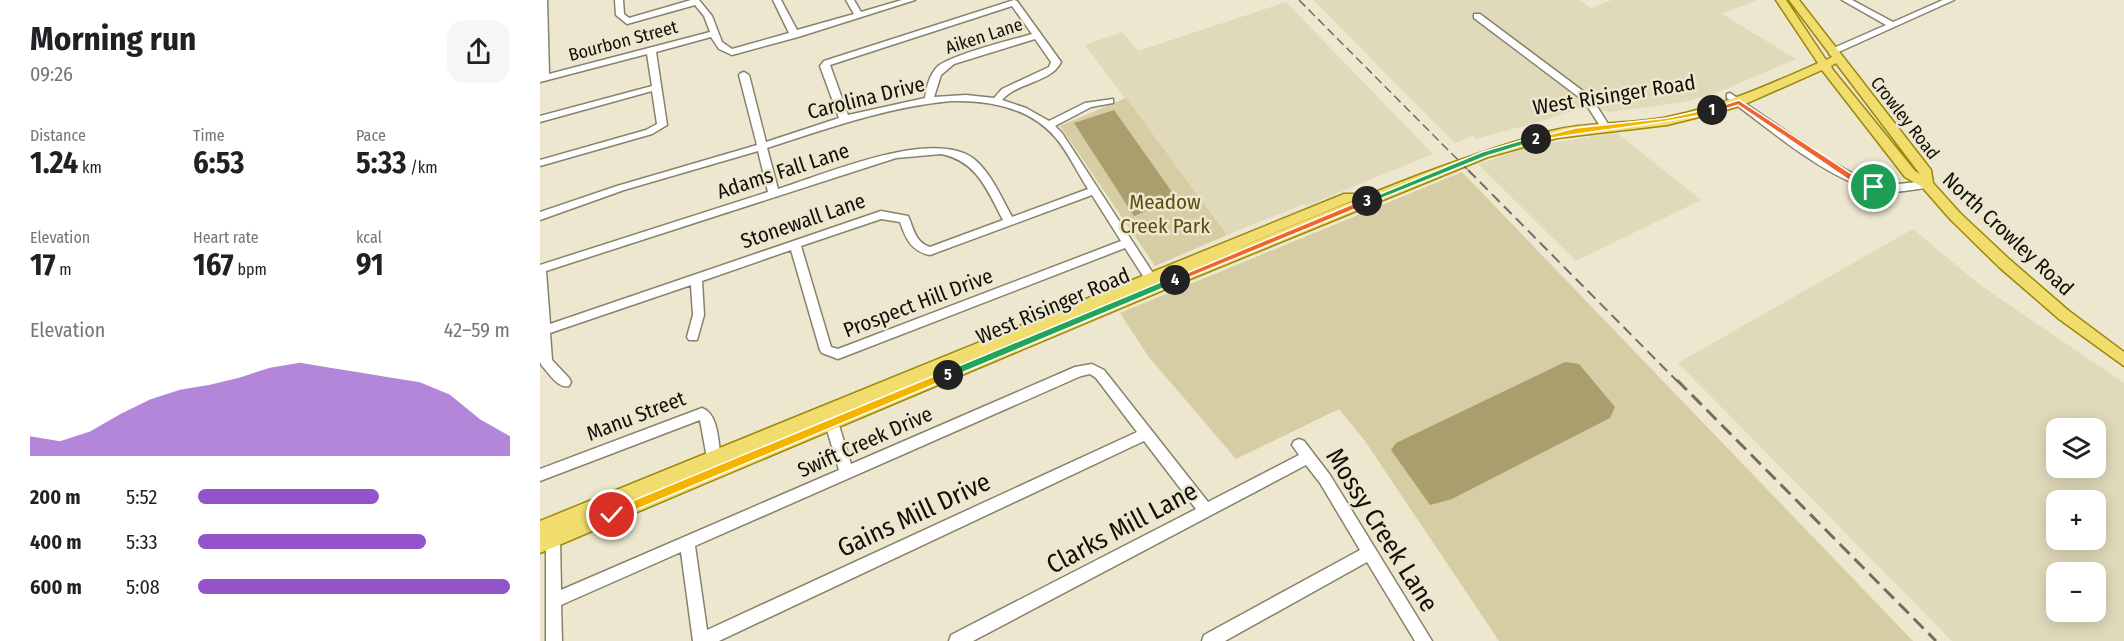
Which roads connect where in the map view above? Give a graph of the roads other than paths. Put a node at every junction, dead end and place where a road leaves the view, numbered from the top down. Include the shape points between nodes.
1 (543, 0) edge
2 (619, 0) edge
3 (777, 0) edge
4 (850, 0) edge
5 (911, 0) edge
6 (1780, 0) edge
7 (1794, 0) edge
8 (1846, 0) edge
9 (1948, 0) edge
10 (696, 1) edge
11 (860, 15) junction
12 (1477, 16) dead end
13 (1892, 25) junction
14 (542, 28) edge
15 (714, 34) junction
16 (795, 35) junction
17 (1038, 35) junction
18 (651, 50) junction
19 (1828, 58) junction
20 (744, 75) dead end
21 (543, 79) edge
22 (657, 87) junction
23 (1735, 99) junction
24 (929, 100) junction
25 (1110, 101) dead end
26 (996, 102) junction
27 (540, 119) edge
28 (845, 121) junction
29 (1603, 124) junction
30 (1049, 125) junction
31 (762, 146) junction
32 (540, 163) edge
33 (1927, 184) junction
34 (1095, 190) junction
35 (774, 194) junction
36 (540, 216) edge
37 (1292, 220) junction
38 (1009, 222) junction
39 (1127, 243) junction
40 (795, 244) junction
41 (1238, 255) junction
42 (540, 270) edge
43 (696, 278) junction
44 (1153, 283) junction
45 (542, 332) edge
46 (693, 337) dead end
47 (2124, 360) edge
48 (565, 382) dead end
49 (832, 423) junction
50 (1147, 433) junction
51 (1304, 451) joint
52 (714, 458) junction
53 (847, 473) junction
54 (540, 475) edge
55 (1206, 511) junction
56 (544, 538) edge
57 (687, 543) junction
58 (1370, 553) junction
59 (554, 601) junction
60 (554, 641) edge
61 (701, 641) edge
62 (957, 641) edge
63 (1210, 641) edge
64 (1424, 641) edge

1 - 14 street
2 - 10 street via 620,15 627,21
3 - 16 street
4 - 11 street
5 - 11 street
6 - 19 main road, Crowley Road
7 - 19 main road, Crowley Road
8 - 13 street
9 - 13 street, West Risinger Road
10 - 15 street via 707,13
11 - 16 street
12 - 29 street via 1578,90
13 - 19 street, West Risinger Road via 1872,41
14 - 21 street
15 - 16 street via 724,50 732,52
15 - 18 street, Bourbon Street
17 - 24 street, Aiken Lane via 938,69
17 - 26 street via 1056,62 1053,69 1005,91
17 - 28 street via 1014,3 833,59 825,66
18 - 21 street, Bourbon Street
18 - 22 street
19 - 23 main road, West Risinger Road
19 - 33 main road, Crowley Road via 1905,168
20 - 31 street
22 - 27 street
22 - 32 street via 663,122 656,129
23 - 29 main road, West Risinger Road
23 - 33 street, North Crowley Road via 1865,184 1887,188
24 - 26 street, Carolina Drive
24 - 28 street, Carolina Drive
25 - 30 street via 1088,105
26 - 30 street, Carolina Drive via 1018,107
28 - 31 street, Carolina Drive
29 - 37 main road, West Risinger Road via 1542,129 1489,142
29 - 41 main road, West Risinger Road via 1484,154
30 - 34 street, Carolina Drive
31 - 35 street
31 - 36 street, Carolina Drive
33 - 47 main road, North Crowley Road via 2004,263
34 - 38 street, Stonewall Lane
34 - 39 street, Carolina Drive
35 - 38 street, Adams Fall Lane via 895,155 940,151 970,159 982,170
35 - 42 street, Adams Fall Lane
37 - 41 main road via 1291,229
37 - 44 main road, West Risinger Road
38 - 40 street, Stonewall Lane via 930,251 915,246 904,219 881,214
39 - 40 street, Prospect Hill Drive via 838,354 826,351
39 - 44 street, Carolina Drive
40 - 43 street, Stonewall Lane
41 - 44 main road, West Risinger Road
42 - 45 street
43 - 45 street, Stonewall Lane
43 - 46 street via 701,303
44 - 49 main road, West Risinger Road
44 - 52 main road, West Risinger Road
45 - 48 street via 546,362
49 - 53 street
49 - 56 main road, West Risinger Road
50 - 53 street, Swift Creek Drive via 1092,369 1079,371
50 - 55 street, Swift Creek Drive
50 - 61 street, Gains Mill Drive
51 - 55 street, Clarks Mill Lane
51 - 58 street, Mossy Creek Lane
52 - 54 street, Manu Street via 707,419 702,413
52 - 56 main road, West Risinger Road
53 - 57 street, Swift Creek Drive
55 - 62 street, Clarks Mill Lane
56 - 59 street
57 - 59 street, Swift Creek Drive
57 - 61 street
58 - 63 street
58 - 64 street, Mossy Creek Lane
59 - 60 street

